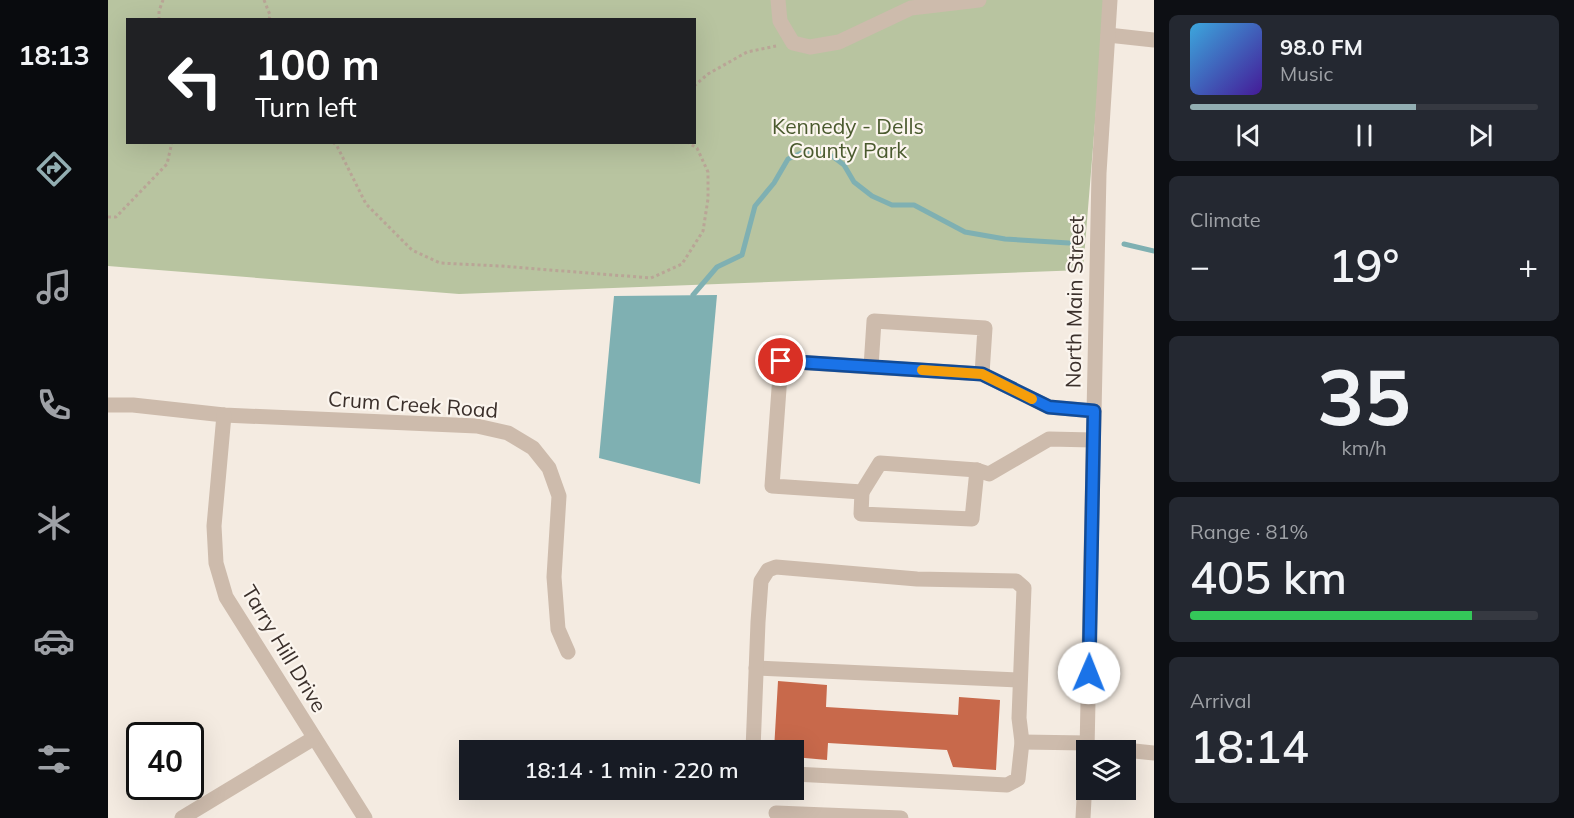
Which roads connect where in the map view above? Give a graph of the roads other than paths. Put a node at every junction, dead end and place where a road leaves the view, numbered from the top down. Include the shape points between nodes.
1 (778, 0) edge
2 (979, 0) edge
3 (1110, 0) edge
4 (909, 4) edge
5 (1108, 35) junction
6 (1154, 40) edge
7 (872, 367) junction
8 (982, 374) junction
9 (108, 405) edge
10 (1094, 411) junction
11 (224, 415) junction
12 (1093, 440) junction
13 (977, 470) junction
14 (862, 492) junction
15 (568, 652) dead end
16 (756, 668) junction
17 (1020, 680) junction
18 (314, 738) junction
19 (753, 740) edge
20 (1087, 740) edge
21 (1022, 742) junction
22 (1076, 749) edge
23 (1136, 751) edge
24 (1154, 753) edge
25 (804, 775) edge
26 (1084, 800) edge
27 (776, 813) dead end
28 (182, 818) edge
29 (365, 818) edge
30 (901, 818) edge
31 (1083, 818) edge

1 - 4 street via 780,21 792,43 810,47 839,42
2 - 4 street
3 - 5 street, North Main Street
5 - 6 street
5 - 10 street, North Main Street via 1099,173
7 - 8 street
7 - 8 street via 874,321 897,322 985,328
7 - 14 street via 781,361 772,486
8 - 10 street via 1049,407
9 - 11 street, Crum Creek Road
10 - 12 street, North Main Street
11 - 15 street, Crum Creek Road via 477,426 508,434 533,448 549,468 559,496 555,604 558,628
11 - 18 street, Tarry Hill Drive via 214,526 216,563 226,597
12 - 13 street via 1049,439 989,474
12 - 20 street, North Main Street
13 - 14 street via 880,463
13 - 14 street via 972,519 861,514
16 - 17 street
16 - 17 street via 761,581 768,570 776,567 917,579 1016,581 1024,588
16 - 19 street
17 - 21 street
18 - 28 street
18 - 29 street, Tarry Hill Drive
21 - 22 street
21 - 25 street via 1018,779 1006,785
23 - 24 street
26 - 31 street, North Main Street
27 - 30 street

